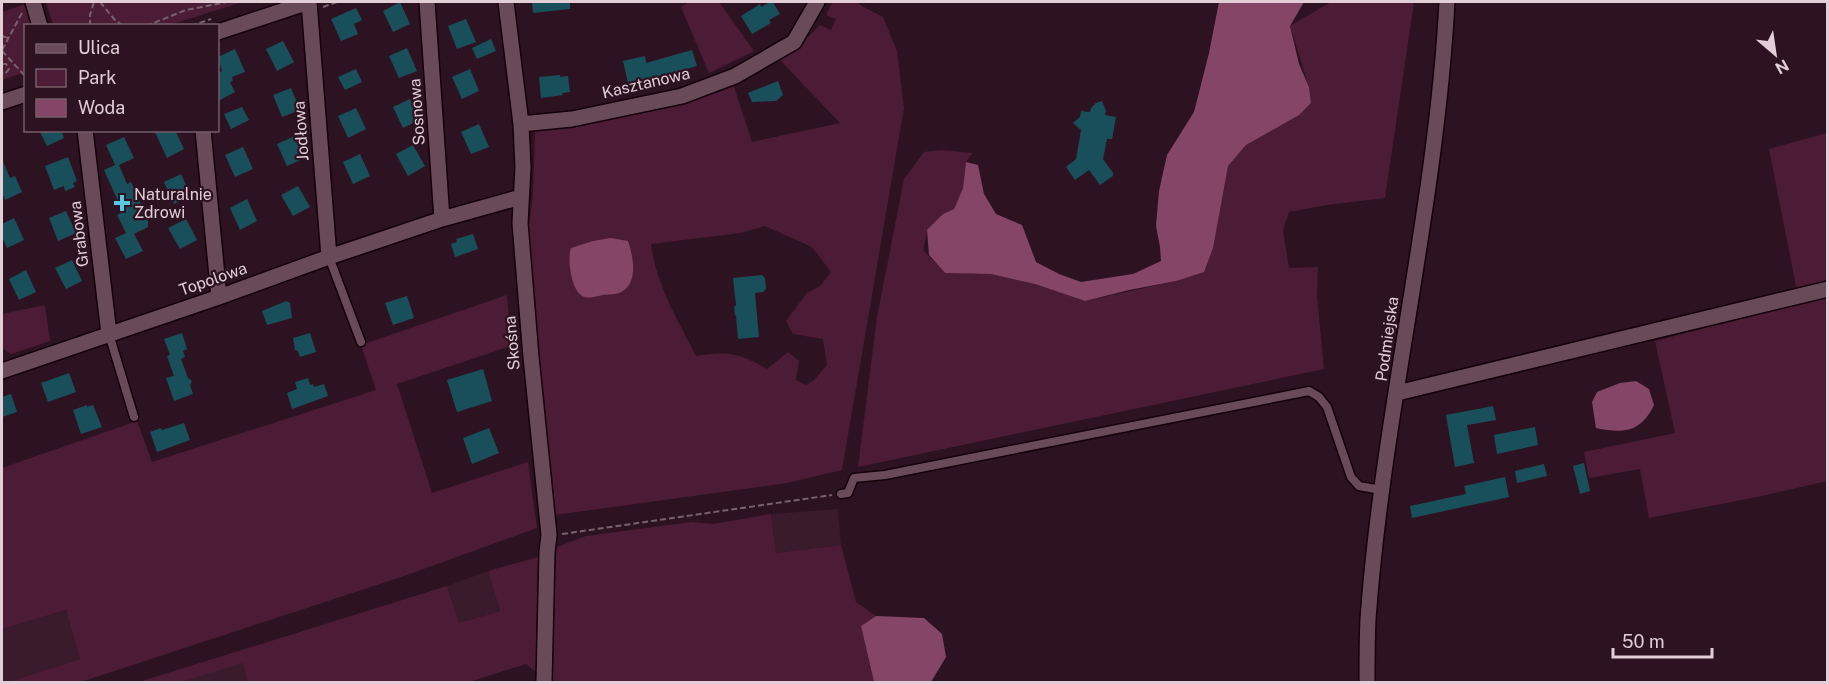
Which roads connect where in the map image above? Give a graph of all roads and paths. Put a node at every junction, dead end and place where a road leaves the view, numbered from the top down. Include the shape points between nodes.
1 (94, 2) edge
2 (100, 2) edge
3 (226, 2) edge
4 (428, 2) edge
5 (506, 2) edge
6 (817, 2) edge
7 (1447, 2) edge
8 (302, 3) edge
9 (28, 6) edge
10 (39, 24) edge
11 (90, 24) edge
12 (120, 24) edge
13 (151, 24) edge
14 (219, 32) edge
15 (2, 36) edge
16 (8, 39) junction
17 (2, 50) edge
18 (10, 60) junction
19 (2, 64) edge
20 (6, 64) junction
21 (2, 73) edge
22 (24, 75) edge
23 (24, 95) edge
24 (2, 102) edge
25 (521, 124) junction
26 (85, 132) edge
27 (203, 132) edge
28 (521, 197) junction
29 (442, 219) junction
30 (328, 257) junction
31 (1827, 289) edge
32 (219, 297) junction
33 (108, 334) junction
34 (361, 342) dead end
35 (2, 371) edge
36 (1397, 393) junction
37 (134, 417) dead end
38 (1381, 490) junction
39 (841, 494) joint
40 (549, 536) junction
41 (544, 682) edge
42 (1367, 682) edge

1 - 11 path
2 - 12 path
3 - 13 path via 186,10
4 - 29 street, Sosnowa
5 - 25 street, Skośna
6 - 25 street, Kasztanowa via 795,42 735,76 682,96
7 - 36 street, Podmiejska via 1440,91
8 - 14 street
8 - 30 street, Jodłowa
9 - 10 street
9 - 16 path
15 - 16 path
16 - 17 path
17 - 18 path
18 - 20 path
18 - 22 path
19 - 20 path
20 - 21 path via 8,72
23 - 24 street
25 - 28 street, Skośna
26 - 33 street, Grabowa
27 - 32 street
28 - 29 street, Topolowa
28 - 40 street, Skośna via 531,357
29 - 30 street, Topolowa
30 - 32 street, Topolowa
30 - 34 lane
31 - 36 street
32 - 33 street, Topolowa
33 - 35 street, Topolowa
33 - 37 lane
36 - 38 street, Podmiejska
38 - 39 lane via 1359,486 1351,477 1327,407 1309,391 854,478 848,493
38 - 42 street, Podmiejska via 1368,621
39 - 40 path
40 - 41 street, Skośna

